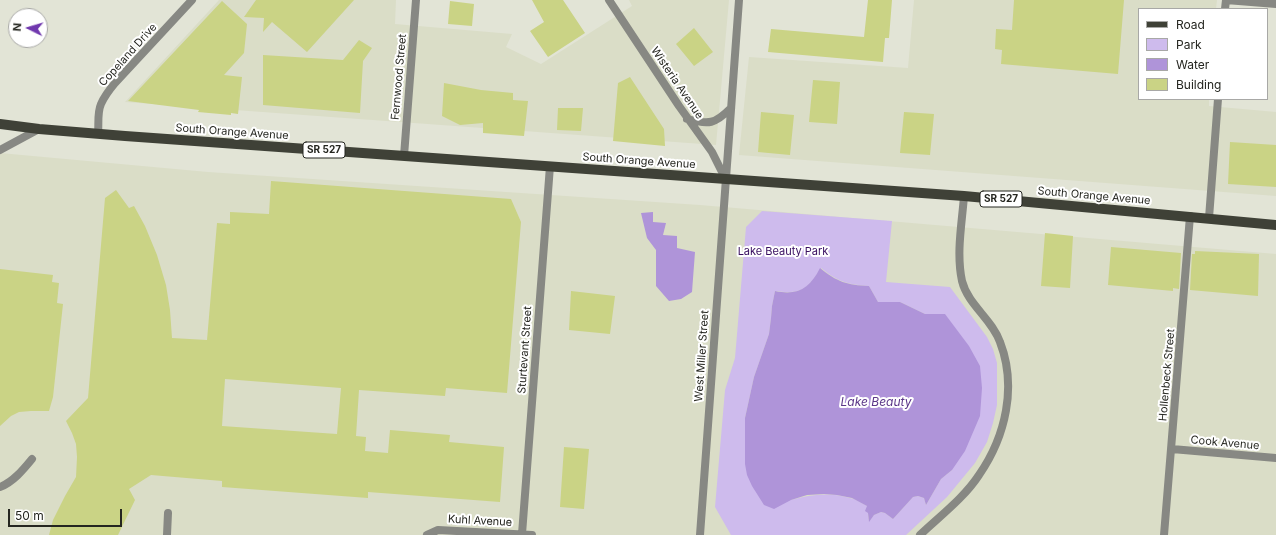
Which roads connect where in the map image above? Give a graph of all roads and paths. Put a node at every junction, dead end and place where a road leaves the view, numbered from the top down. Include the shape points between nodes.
1 (192, 0) edge
2 (416, 0) edge
3 (609, 0) edge
4 (739, 0) edge
5 (1226, 0) edge
6 (1276, 4) edge
7 (1218, 100) edge
8 (731, 108) junction
9 (687, 119) junction
10 (0, 124) edge
11 (39, 129) junction
12 (98, 133) junction
13 (0, 150) edge
14 (404, 156) junction
15 (550, 166) junction
16 (726, 179) junction
17 (964, 196) junction
18 (1190, 216) junction
19 (1209, 218) junction
20 (1276, 225) edge
21 (1172, 450) junction
22 (1276, 458) edge
23 (32, 460) dead end
24 (0, 487) edge
25 (168, 513) dead end
26 (522, 534) edge
27 (167, 535) edge
28 (427, 535) edge
29 (532, 535) edge
30 (700, 535) edge
31 (920, 535) edge
32 (1164, 535) edge

1 - 12 street, Copeland Drive via 116,83 101,103
2 - 14 street, Fernwood Street
3 - 9 street, Wisteria Avenue
4 - 8 street, West Miller Street
5 - 6 street
7 - 19 street
8 - 9 street via 714,122
8 - 16 street, West Miller Street
9 - 16 street, Wisteria Avenue via 712,152
10 - 11 main road, South Orange Avenue / SR 527
11 - 12 main road, South Orange Avenue / SR 527
11 - 13 street
12 - 14 main road, South Orange Avenue / SR 527
14 - 15 main road, South Orange Avenue / SR 527
15 - 16 main road, South Orange Avenue / SR 527
15 - 26 street, Sturtevant Street
16 - 17 main road, South Orange Avenue / SR 527
16 - 30 street, West Miller Street
17 - 18 main road, South Orange Avenue / SR 527
17 - 31 street via 959,259 963,283 971,300 1000,341 1008,373 1007,404 1000,437 979,475
18 - 19 main road, South Orange Avenue / SR 527
18 - 21 street, Hollenbeck Street
19 - 20 main road, South Orange Avenue / SR 527
21 - 22 street, Cook Avenue
21 - 32 street, Hollenbeck Street
23 - 24 street via 21,473
25 - 27 street
26 - 28 street, Kuhl Avenue via 438,530
26 - 29 street, Kuhl Avenue

